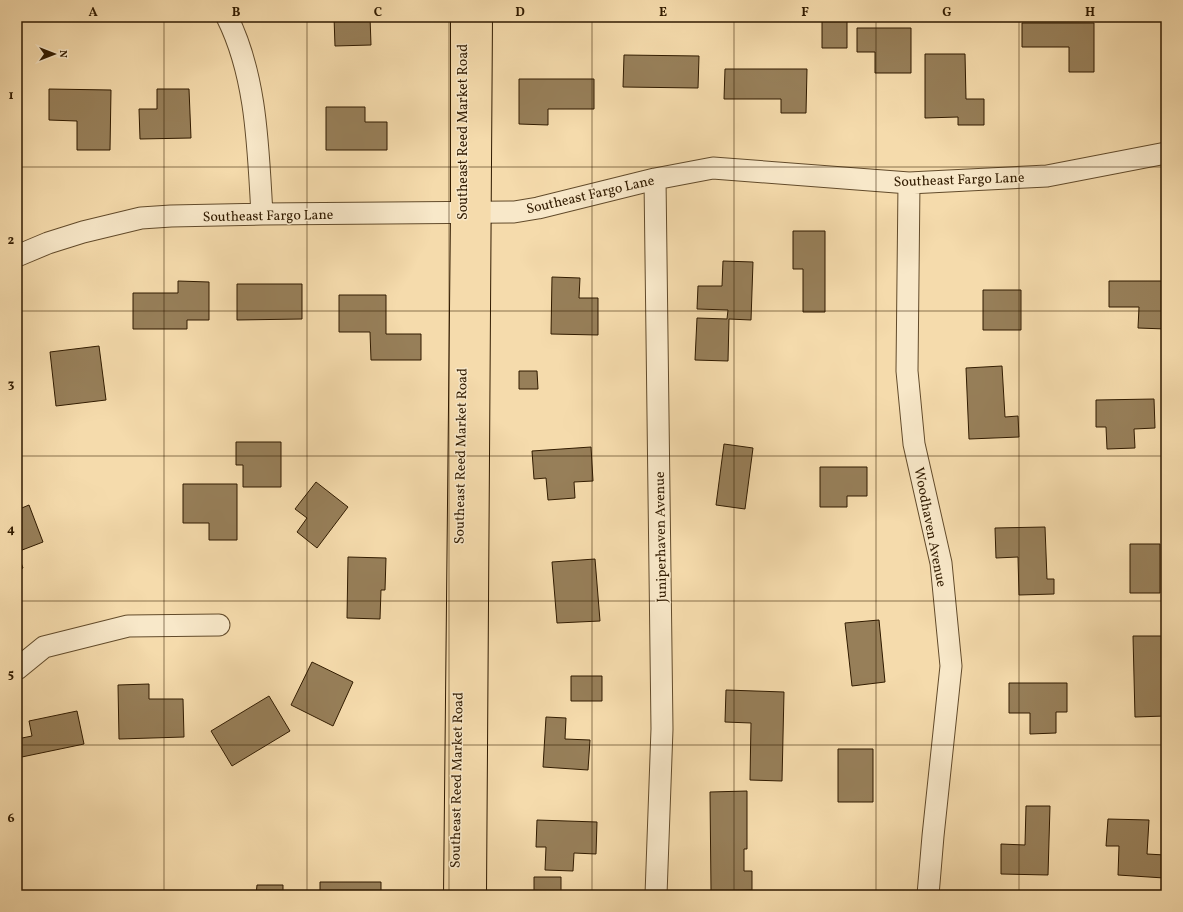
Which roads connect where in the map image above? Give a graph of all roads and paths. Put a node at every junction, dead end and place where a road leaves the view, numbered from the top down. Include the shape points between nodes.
1 (227, 17) edge
2 (462, 17) edge
3 (481, 17) edge
4 (1166, 153) edge
5 (655, 179) junction
6 (909, 183) junction
7 (471, 212) junction
8 (262, 214) junction
9 (17, 256) edge
10 (219, 625) dead end
11 (17, 669) edge
12 (455, 895) edge
13 (475, 895) edge
14 (656, 895) edge
15 (928, 895) edge

1 - 8 street via 247,75 258,146
2 - 7 main road, Southeast Reed Market Road
3 - 7 main road, Southeast Reed Market Road
4 - 6 street, Southeast Fargo Lane via 1046,176
5 - 6 street, Southeast Fargo Lane via 713,168
5 - 7 street, Southeast Fargo Lane via 538,208 514,212
5 - 14 street, Juniperhaven Avenue via 662,729
6 - 15 street, Woodhaven Avenue via 907,371 914,444 940,563 951,666
7 - 8 street, Southeast Fargo Lane
7 - 12 main road, Southeast Reed Market Road
7 - 13 main road, Southeast Reed Market Road
8 - 9 street, Southeast Fargo Lane via 141,218 83,232
10 - 11 street via 128,626 44,647

